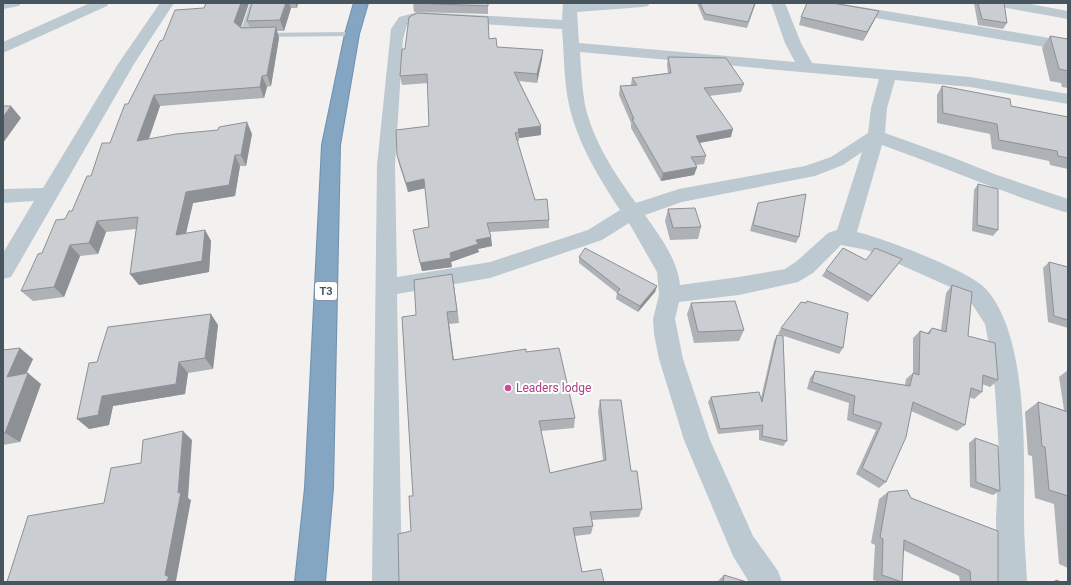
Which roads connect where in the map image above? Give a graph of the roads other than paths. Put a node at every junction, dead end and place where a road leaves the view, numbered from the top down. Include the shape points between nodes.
1 (14, 3) edge
2 (102, 3) edge
3 (166, 3) edge
4 (254, 3) edge
5 (360, 3) edge
6 (643, 3) edge
7 (778, 3) edge
8 (812, 3) edge
9 (1001, 3) edge
10 (3, 5) edge
11 (404, 10) edge
12 (570, 12) edge
13 (1068, 15) edge
14 (352, 34) junction
15 (1068, 46) edge
16 (3, 48) edge
17 (571, 48) junction
18 (806, 67) junction
19 (888, 76) junction
20 (1068, 99) edge
21 (876, 136) junction
22 (49, 194) junction
23 (3, 196) edge
24 (1068, 206) edge
25 (632, 212) junction
26 (845, 237) junction
27 (3, 272) edge
28 (386, 287) junction
29 (670, 295) junction
30 (310, 582) edge
31 (387, 582) edge
32 (767, 582) edge
33 (1012, 582) edge

1 - 10 street
2 - 16 street
3 - 22 street via 126,64
4 - 14 lane via 244,33 248,35
5 - 14 highway, T3
6 - 12 street
7 - 18 street
8 - 15 street
9 - 13 street
11 - 12 street via 418,16
11 - 28 street via 396,39 386,166
12 - 17 street
14 - 30 highway, T3 via 331,145 319,488
17 - 18 street
17 - 25 street via 577,105 585,127 607,176
18 - 19 street
19 - 20 street via 996,85
19 - 21 street via 879,108
21 - 24 street via 990,180
21 - 25 street via 837,161 808,172 679,196
21 - 26 street
22 - 23 street
22 - 27 street
25 - 28 street via 595,235 490,270
25 - 29 street via 668,272
26 - 29 street via 835,238 805,267 790,276
26 - 33 street via 872,243 965,284 978,296 996,324 1008,390 1012,452
28 - 31 street
29 - 32 street via 664,319 666,334 671,359 697,440 743,546

